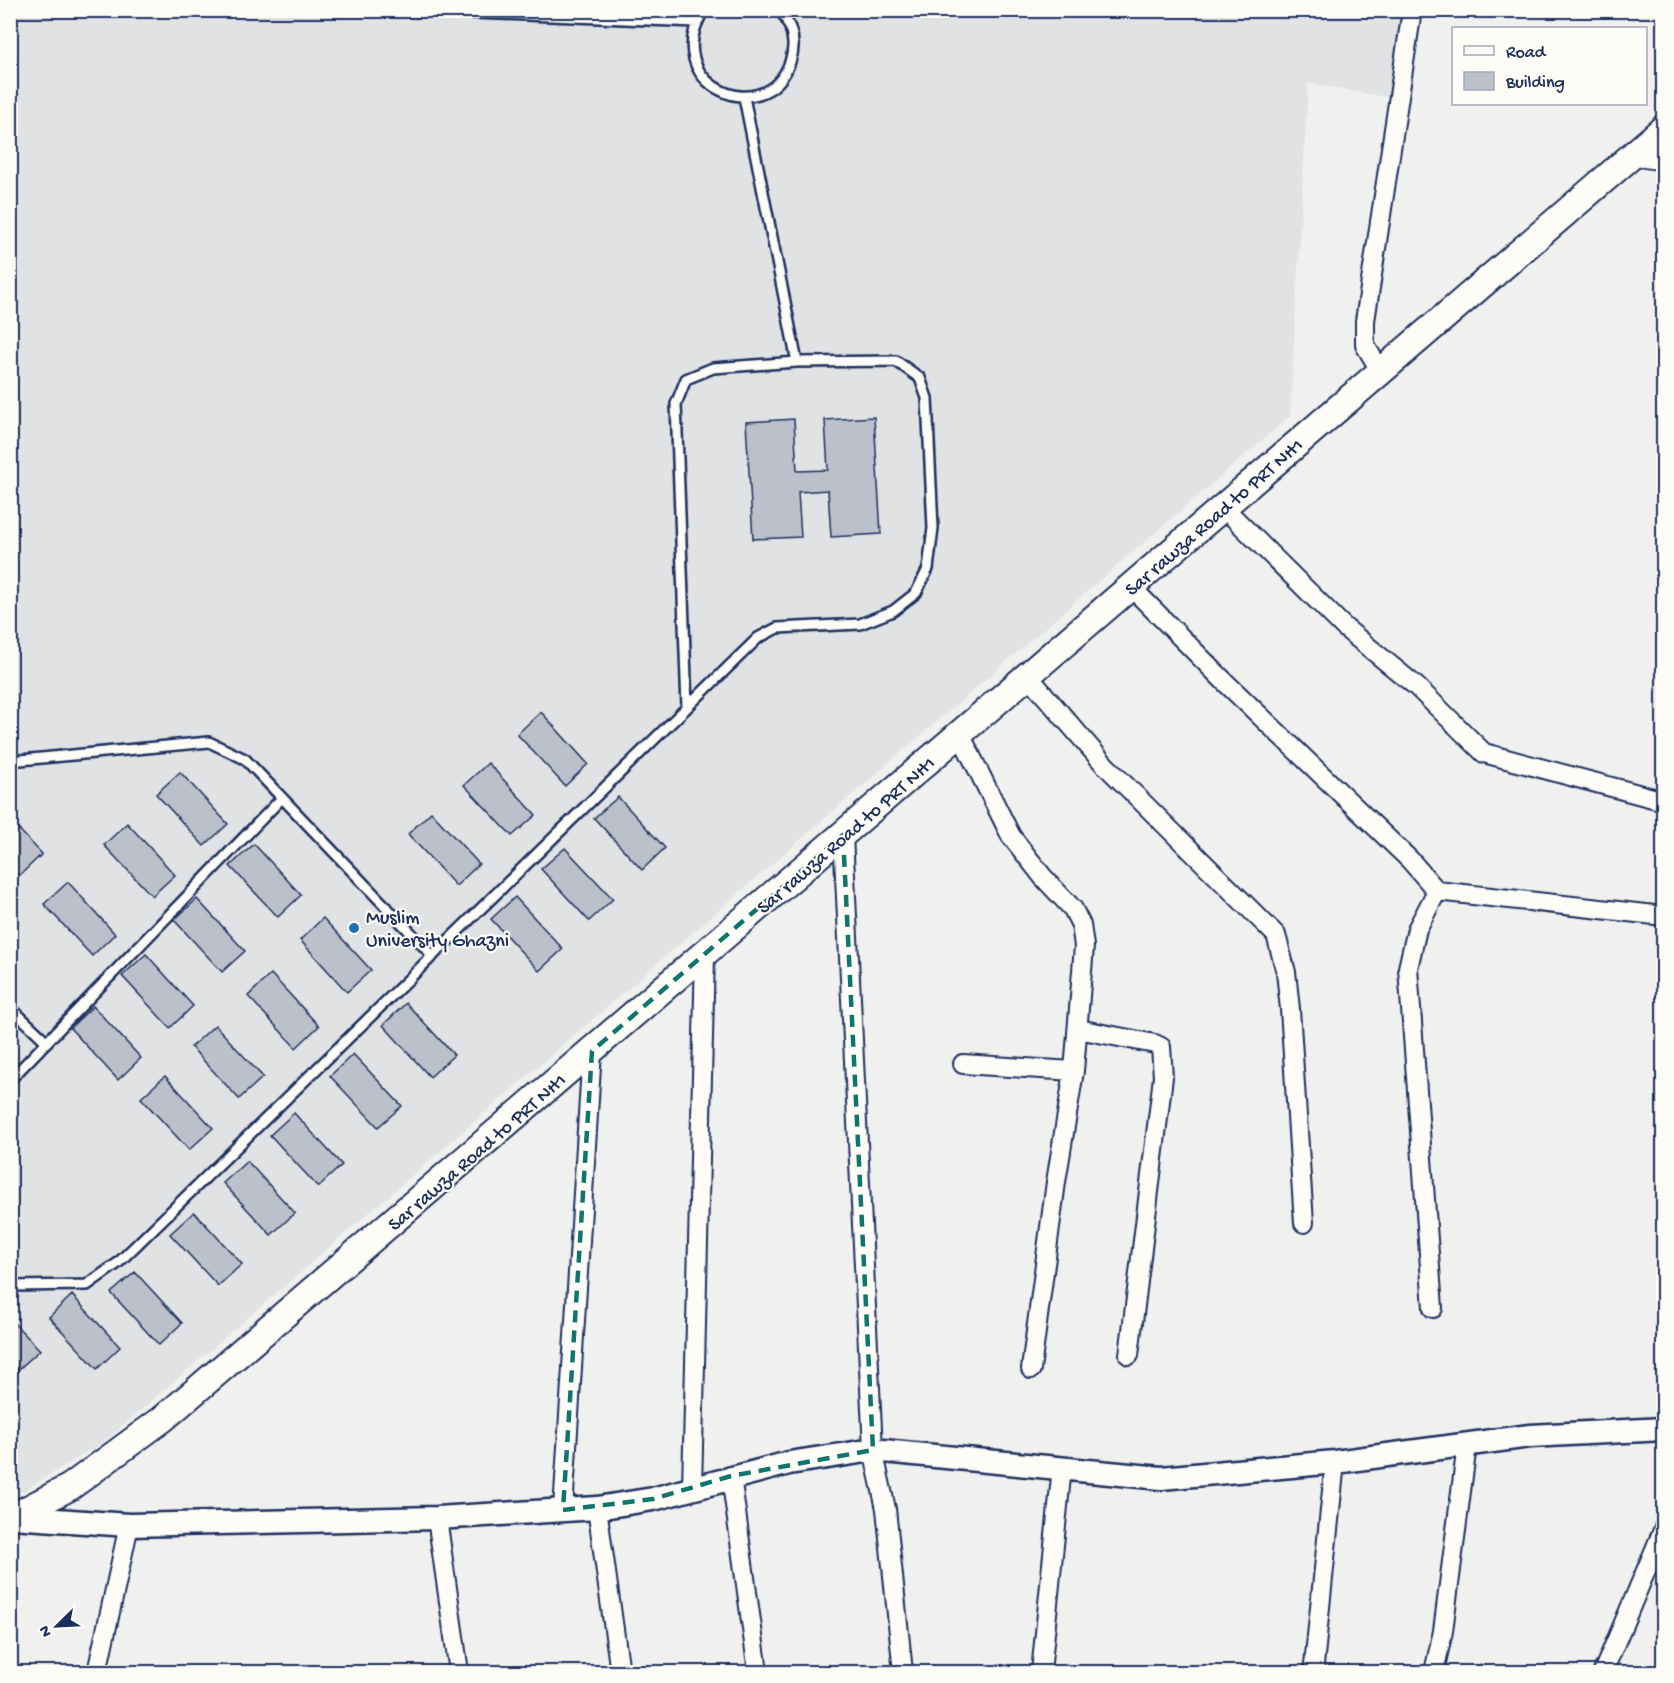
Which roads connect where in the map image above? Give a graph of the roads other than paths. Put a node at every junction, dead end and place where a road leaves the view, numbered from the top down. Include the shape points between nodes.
1 (399, 10) edge
2 (704, 10) edge
3 (780, 10) edge
4 (1412, 10) edge
5 (697, 22) junction
6 (744, 97) junction
7 (1664, 128) edge
8 (1632, 156) junction
9 (1664, 161) edge
10 (797, 362) junction
11 (1381, 372) junction
12 (1223, 507) junction
13 (1131, 587) junction
14 (1028, 676) junction
15 (687, 707) junction
16 (960, 734) junction
17 (10, 760) edge
18 (282, 798) junction
19 (1664, 801) edge
20 (843, 835) junction
21 (1437, 891) junction
22 (1664, 916) edge
23 (705, 954) junction
24 (433, 956) junction
25 (10, 1007) edge
26 (1078, 1029) junction
27 (47, 1042) junction
28 (592, 1051) junction
29 (963, 1064) dead end
30 (1074, 1071) junction
31 (10, 1080) edge
32 (1304, 1222) dead end
33 (10, 1286) edge
34 (1433, 1308) dead end
35 (1129, 1355) dead end
36 (1031, 1369) dead end
37 (1664, 1429) edge
38 (1467, 1445) junction
39 (873, 1450) junction
40 (1335, 1462) junction
41 (1062, 1467) junction
42 (731, 1476) junction
43 (692, 1488) junction
44 (597, 1508) junction
45 (563, 1510) junction
46 (11, 1518) edge
47 (437, 1518) junction
48 (129, 1525) junction
49 (1664, 1528) edge
50 (97, 1672) edge
51 (459, 1672) edge
52 (620, 1672) edge
53 (758, 1672) edge
54 (903, 1672) edge
55 (1041, 1672) edge
56 (1316, 1672) edge
57 (1434, 1672) edge
58 (1604, 1672) edge

1 - 5 lane
2 - 5 lane
3 - 6 lane via 794,38 788,70 769,88
4 - 11 street via 1365,321 1365,345
5 - 6 lane via 691,40 699,72 711,86
6 - 10 lane
7 - 8 main road, Sar rawza Road to PRT NH1
8 - 9 street
8 - 11 main road, Sar rawza Road to PRT NH1
10 - 15 lane via 713,368 686,379 676,404
10 - 15 lane via 896,361 920,378 927,398 932,517 928,569 916,593 893,611 860,624 777,628 758,638
11 - 12 main road, Sar rawza Road to PRT NH1
12 - 13 main road, Sar rawza Road to PRT NH1
12 - 19 street via 1344,627 1417,687 1484,753
13 - 14 main road, Sar rawza Road to PRT NH1
13 - 21 street
14 - 16 main road, Sar rawza Road to PRT NH1
14 - 32 street via 1105,765 1276,935 1287,972
15 - 24 lane
16 - 20 main road, Sar rawza Road to PRT NH1
16 - 26 street via 1011,836 1081,925 1084,946
17 - 18 lane via 209,742 245,759
18 - 24 lane
18 - 27 lane
20 - 23 main road, Sar rawza Road to PRT NH1
20 - 39 street
21 - 22 street
21 - 34 street via 1417,928 1408,968
23 - 28 main road, Sar rawza Road to PRT NH1
23 - 43 street
24 - 33 lane via 118,1263 87,1285
25 - 27 lane
26 - 30 street
26 - 35 street via 1155,1044 1161,1047 1163,1055
27 - 31 lane
28 - 45 street
28 - 46 main road, Sar rawza Road to PRT NH1 via 164,1418 70,1487
29 - 30 street
30 - 36 street
37 - 38 street via 1530,1436
38 - 40 street
38 - 57 street via 1443,1631
39 - 41 street
39 - 42 street
39 - 54 street via 886,1509
40 - 41 street via 1161,1478
40 - 56 street
41 - 55 street
42 - 43 street
42 - 53 street
43 - 44 street
44 - 45 street
44 - 52 street
45 - 47 street
46 - 48 street
47 - 48 street
47 - 51 street
48 - 50 street
49 - 58 street

